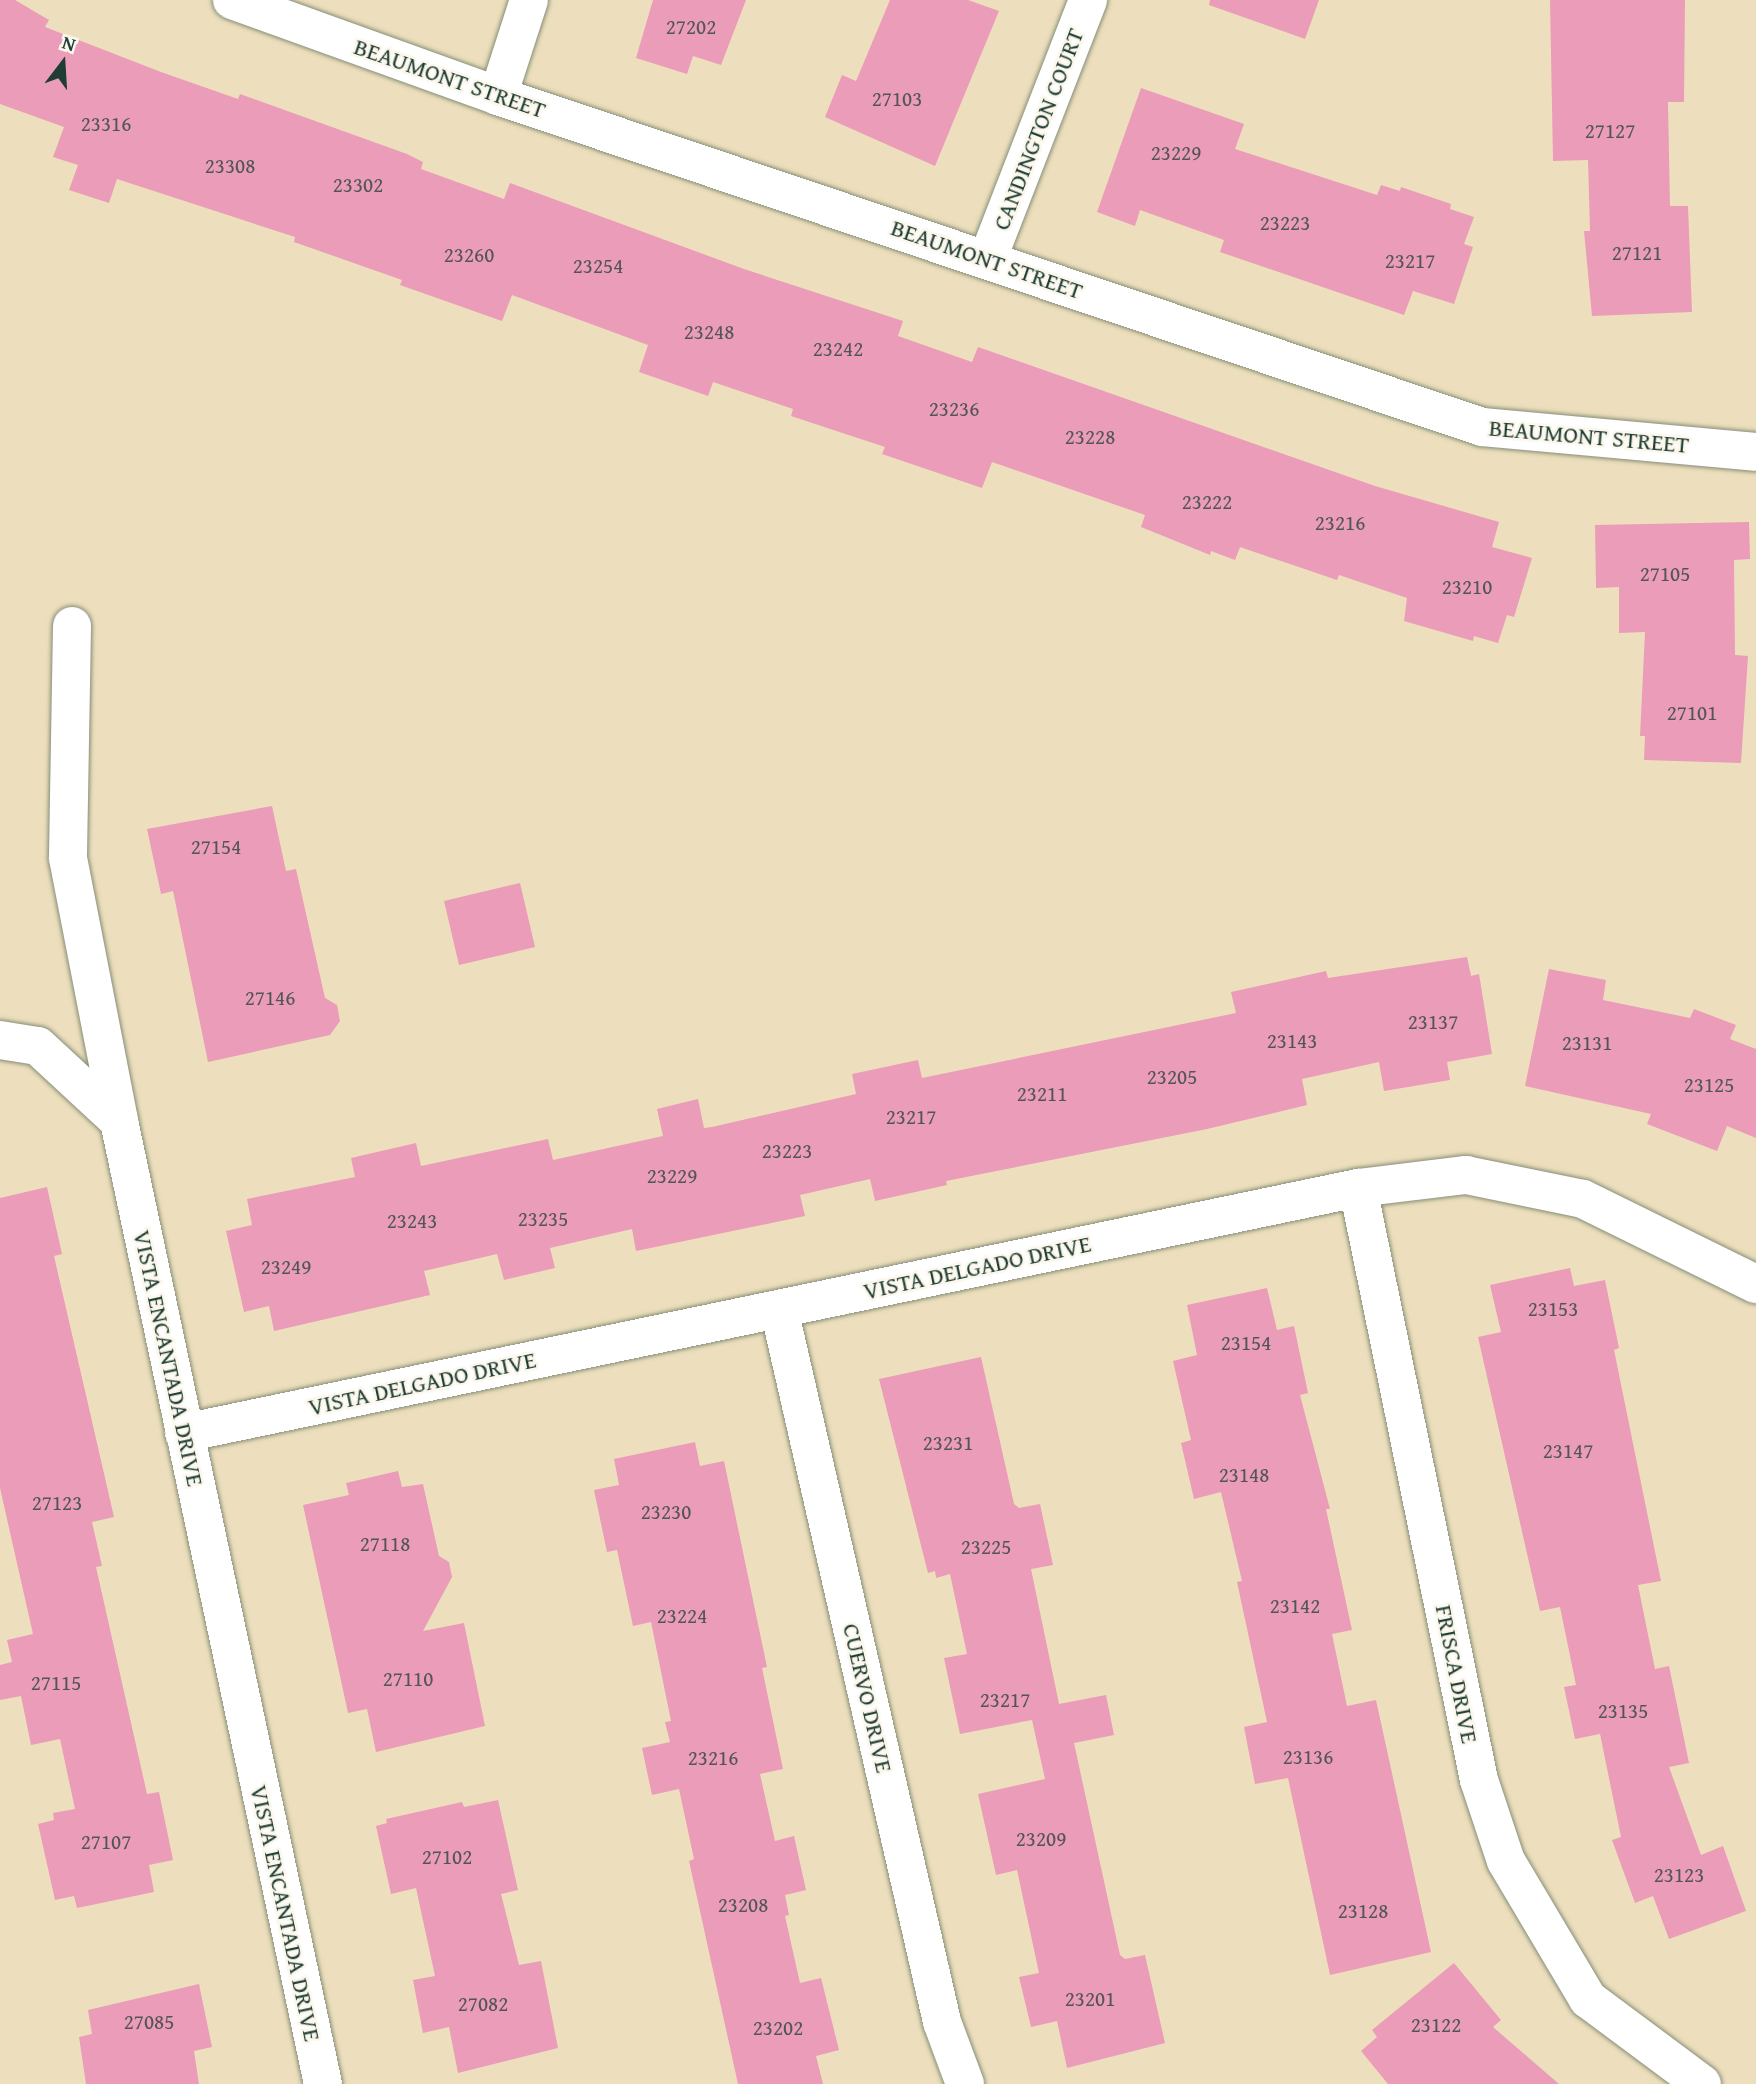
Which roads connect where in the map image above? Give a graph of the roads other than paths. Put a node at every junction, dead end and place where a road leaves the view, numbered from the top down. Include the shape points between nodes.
1 (232, 0) edge
2 (529, 0) edge
3 (1088, 0) edge
4 (498, 96) junction
5 (988, 258) junction
6 (1756, 452) edge
7 (72, 626) dead end
8 (0, 1040) edge
9 (119, 1121) junction
10 (1358, 1188) junction
11 (1756, 1284) edge
12 (779, 1309) junction
13 (184, 1433) junction
14 (323, 2084) edge
15 (965, 2084) edge
16 (1702, 2084) edge

1 - 4 street, BEAUMONT STREET
2 - 4 street
3 - 5 street, CANDINGTON COURT
4 - 5 street, BEAUMONT STREET
5 - 6 street, BEAUMONT STREET via 1482,427
7 - 9 street, VISTA ENCANTADA DRIVE via 68,858
8 - 9 street via 38,1046
9 - 13 street, VISTA ENCANTADA DRIVE
10 - 11 street, VISTA DELGADO DRIVE via 1466,1175 1583,1199
10 - 12 street, VISTA DELGADO DRIVE
10 - 16 street, FRISCA DRIVE via 1479,1780 1506,1861 1588,1999
12 - 13 street, VISTA DELGADO DRIVE
12 - 15 street, CUERVO DRIVE via 942,2022
13 - 14 street, VISTA ENCANTADA DRIVE

